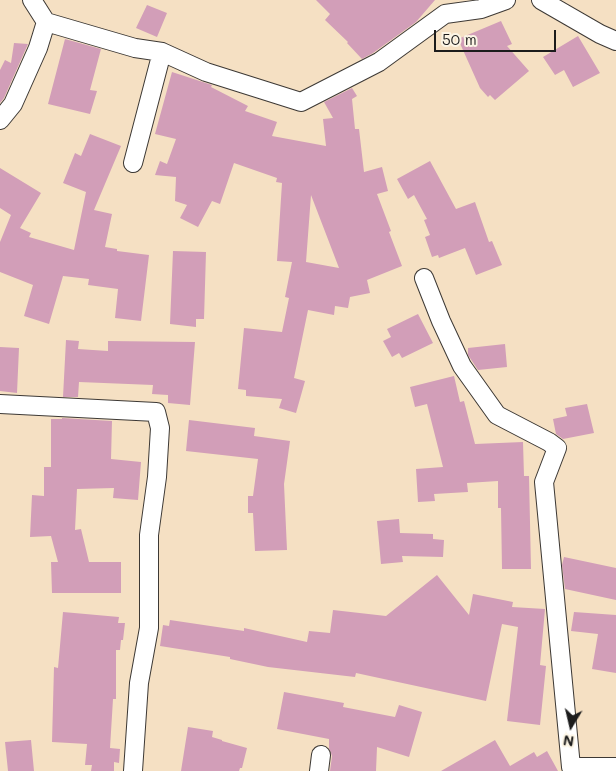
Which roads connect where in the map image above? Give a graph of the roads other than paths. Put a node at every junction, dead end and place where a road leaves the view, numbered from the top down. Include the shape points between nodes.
1 (32, 0) edge
2 (506, 0) edge
3 (541, 0) edge
4 (46, 22) junction
5 (616, 41) edge
6 (162, 52) junction
7 (0, 120) edge
8 (132, 163) dead end
9 (424, 278) dead end
10 (0, 404) edge
11 (616, 766) edge
12 (571, 769) edge
13 (133, 771) edge

1 - 4 street
2 - 6 street via 482,9 445,14 379,62 301,102 206,72
3 - 5 street
4 - 6 street via 136,48
4 - 7 street via 13,104
6 - 8 street
9 - 12 street via 462,366 497,416 557,448 544,482
10 - 13 street via 156,412 160,428 158,477 149,535 149,628 139,683
11 - 12 street

